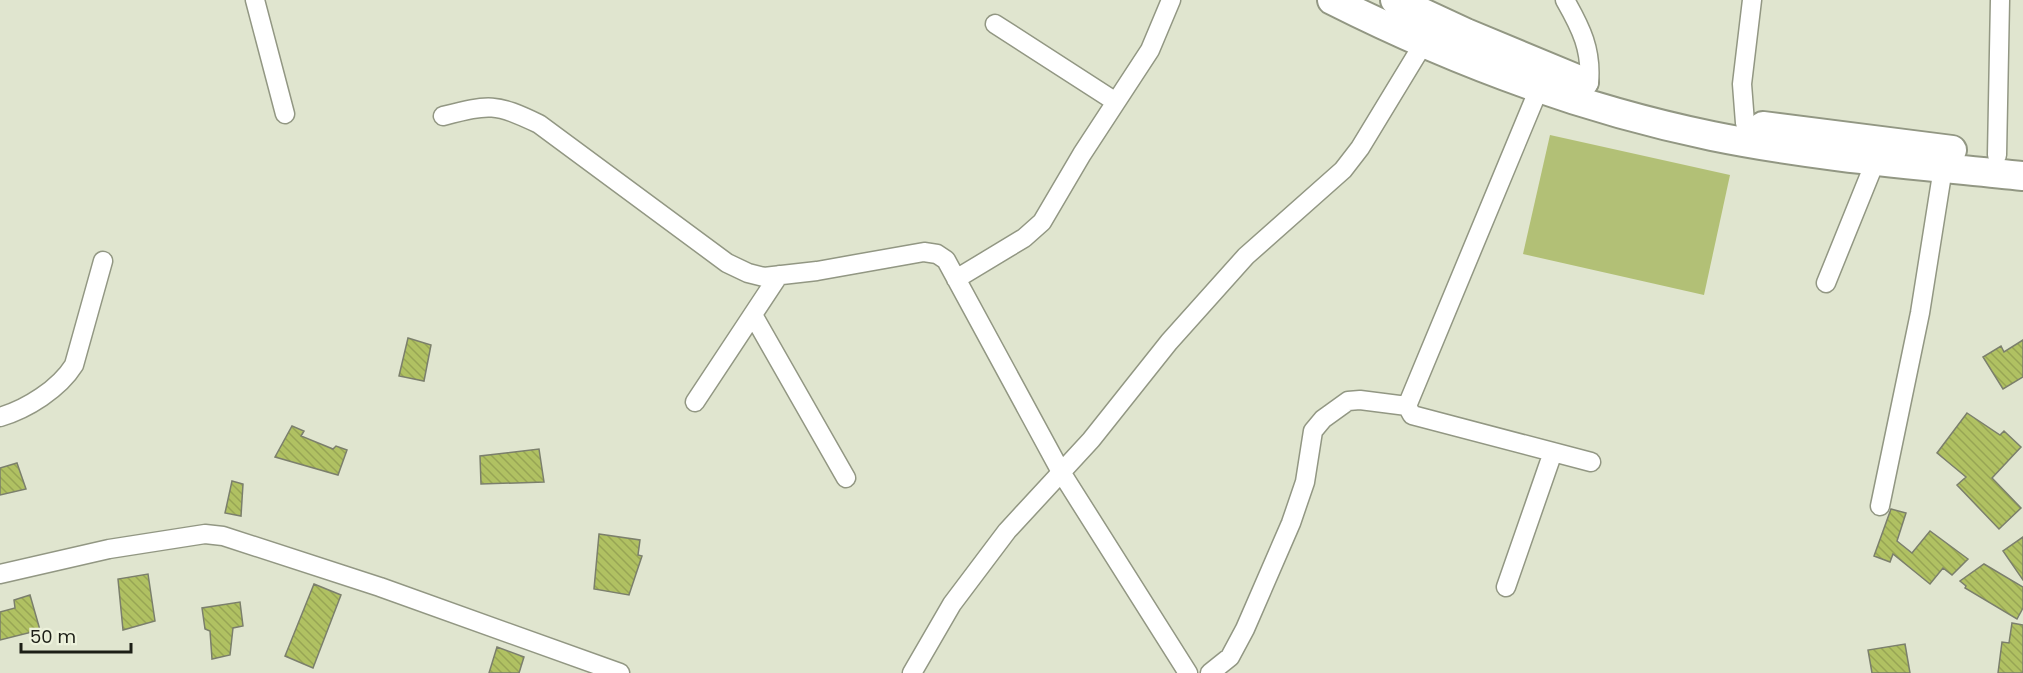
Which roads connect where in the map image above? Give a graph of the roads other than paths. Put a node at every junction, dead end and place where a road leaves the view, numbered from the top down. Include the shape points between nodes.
1 (255, 0) edge
2 (1171, 0) edge
3 (1332, 0) edge
4 (1395, 0) edge
5 (1564, 0) edge
6 (1752, 0) edge
7 (2000, 0) edge
8 (996, 24) dead end
9 (1425, 41) junction
10 (1589, 83) junction
11 (1540, 86) junction
12 (1116, 102) junction
13 (285, 114) dead end
14 (443, 116) dead end
15 (1745, 123) junction
16 (2010, 156) edge
17 (1875, 162) junction
18 (1943, 168) junction
19 (2023, 176) edge
20 (103, 261) dead end
21 (779, 275) junction
22 (956, 279) junction
23 (1826, 283) dead end
24 (753, 315) junction
25 (695, 402) dead end
26 (1407, 406) junction
27 (0, 417) edge
28 (1553, 452) junction
29 (1592, 462) dead end
30 (1060, 472) junction
31 (846, 478) dead end
32 (1880, 506) dead end
33 (0, 574) edge
34 (1506, 587) dead end
35 (620, 673) edge
36 (912, 673) edge
37 (1188, 673) edge
38 (1210, 673) edge

1 - 13 street
2 - 12 street via 1150,50
3 - 9 main road
4 - 10 main road
5 - 10 street via 1583,31 1590,54
6 - 15 street via 1742,84
7 - 16 street
8 - 12 street
9 - 11 main road
9 - 30 street via 1343,170 1246,256
10 - 15 main road via 1677,109
11 - 17 main road via 1631,116 1712,136
11 - 26 street
12 - 22 street via 1042,222 1024,238
14 - 21 street via 481,107 506,108 539,124 727,263 764,277
15 - 16 main road
17 - 18 main road
17 - 23 street
18 - 19 main road
18 - 32 street via 1920,313
20 - 27 street via 75,366 66,378 17,412
21 - 22 street via 924,252 946,260
21 - 24 street
22 - 30 street
24 - 25 street
24 - 31 street
26 - 28 street via 1412,415
26 - 38 street via 1348,401 1313,431 1305,482 1291,523 1230,657
28 - 29 street
28 - 34 street
30 - 36 street via 1007,531 959,595
30 - 37 street
33 - 35 street via 109,549 206,534 223,536 380,587

